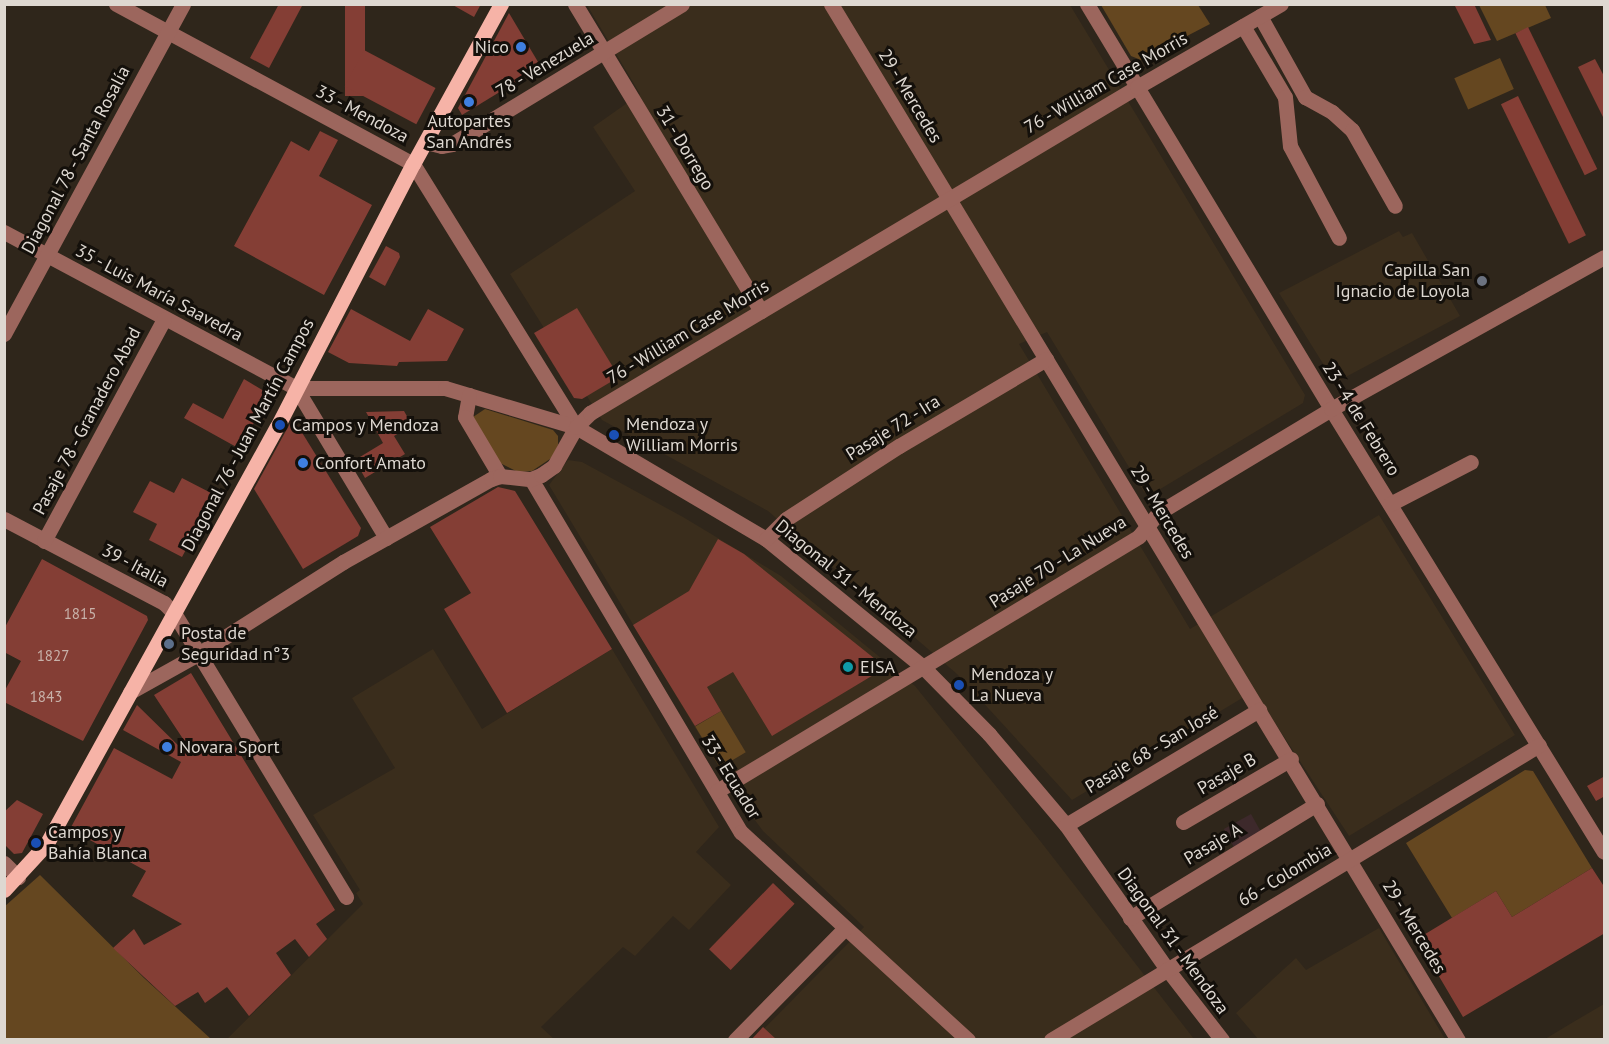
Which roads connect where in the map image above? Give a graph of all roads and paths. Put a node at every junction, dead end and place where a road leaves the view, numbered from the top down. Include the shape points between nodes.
1 (116, 4) edge
2 (183, 4) edge
3 (501, 4) edge
4 (575, 4) edge
5 (682, 4) edge
6 (831, 4) edge
7 (1087, 4) edge
8 (1281, 4) edge
9 (1260, 16) junction
10 (1243, 26) junction
11 (168, 32) junction
12 (604, 52) junction
13 (1137, 87) junction
14 (426, 141) junction
15 (413, 164) junction
16 (949, 198) junction
17 (1395, 206) dead end
18 (4, 232) edge
19 (1339, 238) dead end
20 (47, 255) junction
21 (1605, 257) edge
22 (761, 311) junction
23 (164, 319) junction
24 (4, 334) edge
25 (1046, 359) junction
26 (296, 388) junction
27 (469, 395) junction
28 (1331, 409) junction
29 (576, 426) junction
30 (1471, 462) dead end
31 (500, 476) junction
32 (531, 479) junction
33 (1390, 504) junction
34 (4, 519) edge
35 (1148, 525) junction
36 (386, 538) junction
37 (766, 538) junction
38 (44, 541) junction
39 (174, 613) junction
40 (198, 654) junction
41 (924, 668) junction
42 (130, 692) junction
43 (1259, 710) junction
44 (1539, 745) junction
45 (1291, 759) junction
46 (717, 791) junction
47 (1317, 804) junction
48 (1183, 822) dead end
49 (1066, 825) junction
50 (1600, 835) edge
51 (1605, 852) edge
52 (1350, 860) junction
53 (4, 863) edge
54 (18, 877) junction
55 (4, 890) edge
56 (346, 897) dead end
57 (1130, 918) junction
58 (844, 929) junction
59 (1167, 969) junction
60 (735, 1040) edge
61 (968, 1040) edge
62 (1051, 1040) edge
63 (1222, 1040) edge
64 (1458, 1040) edge

1 - 11 street, 33 - Mendoza
2 - 11 street, Diagonal 78 - Santa Rosalía
3 - 14 main road, Diagonal 76 - Juan Martín Campos
4 - 12 street, 31 - Dorrego
5 - 12 street, 78 - Venezuela
6 - 16 street, 29 - Mercedes
7 - 13 street, 23 - 4 de Febrero
8 - 9 street, 76 - William Case Morris
9 - 10 street, 76 - William Case Morris
9 - 17 street via 1305,98 1332,112 1352,130
10 - 13 street, 76 - William Case Morris
10 - 19 street via 1285,97 1290,146
11 - 15 street, 33 - Mendoza
11 - 20 street, Diagonal 78 - Santa Rosalía
12 - 14 street, 78 - Venezuela via 452,144 442,146
12 - 22 street, 31 - Dorrego
13 - 16 street, 76 - William Case Morris
13 - 28 street, 23 - 4 de Febrero
14 - 15 main road, Diagonal 76 - Juan Martín Campos
15 - 26 main road, Diagonal 76 - Juan Martín Campos
15 - 29 street, 33 - Mendoza
16 - 22 street, 76 - William Case Morris
16 - 25 street, 29 - Mercedes
18 - 20 street, 35 - Luis María Saavedra
20 - 23 street, 35 - Luis María Saavedra
20 - 24 street, Diagonal 78 - Santa Rosalía
21 - 28 street, Pasaje 70 - La Nueva
22 - 29 street, 76 - William Case Morris via 590,413
23 - 26 street, 35 - Luis María Saavedra
23 - 38 street, Pasaje 78 - Granadero Abad
25 - 35 street, 29 - Mercedes
25 - 37 street, Pasaje 72 - Ira via 890,452 786,519
26 - 27 street, Diagonal 31 - Mendoza via 433,387
26 - 36 street
26 - 39 main road, Diagonal 76 - Juan Martín Campos
27 - 29 street, Diagonal 31 - Mendoza
27 - 31 street via 465,417
28 - 33 street, 23 - 4 de Febrero
28 - 35 street, Pasaje 70 - La Nueva via 1158,513
29 - 32 street, 76 - William Case Morris via 554,466
29 - 37 street, Diagonal 31 - Mendoza
30 - 33 street
31 - 32 street
31 - 36 street
32 - 46 street, 33 - Ecuador
33 - 44 street, 23 - 4 de Febrero
34 - 38 street, 39 - Italia
35 - 41 street, Pasaje 70 - La Nueva via 1139,536
35 - 43 street, 29 - Mercedes
36 - 40 street
37 - 41 street, Diagonal 31 - Mendoza
38 - 39 street, 39 - Italia via 164,603
39 - 40 street, 39 - Italia
39 - 42 main road, Diagonal 76 - Juan Martín Campos
40 - 42 street
40 - 56 street, 39 - Italia
41 - 46 street, Pasaje 70 - La Nueva
41 - 49 street, Diagonal 31 - Mendoza via 989,734
42 - 54 main road, Diagonal 76 - Juan Martín Campos via 47,843
43 - 45 street, 29 - Mercedes
43 - 49 street, Pasaje 68 - San José
44 - 50 street, 23 - 4 de Febrero
44 - 52 street, 66 - Colombia
45 - 47 street, 29 - Mercedes
45 - 48 street, Pasaje B
46 - 58 street, 33 - Ecuador via 750,842
47 - 52 street, 29 - Mercedes
47 - 57 street, Pasaje A
49 - 57 street, Diagonal 31 - Mendoza
50 - 51 street, 23 - 4 de Febrero
52 - 59 street, 66 - Colombia
52 - 64 street, 29 - Mercedes
53 - 54 street
54 - 55 main road, Diagonal 76 - Juan Martín Campos
57 - 59 street, Diagonal 31 - Mendoza
58 - 60 street
58 - 61 street, 33 - Ecuador
59 - 62 street, 66 - Colombia
59 - 63 street, Diagonal 31 - Mendoza

